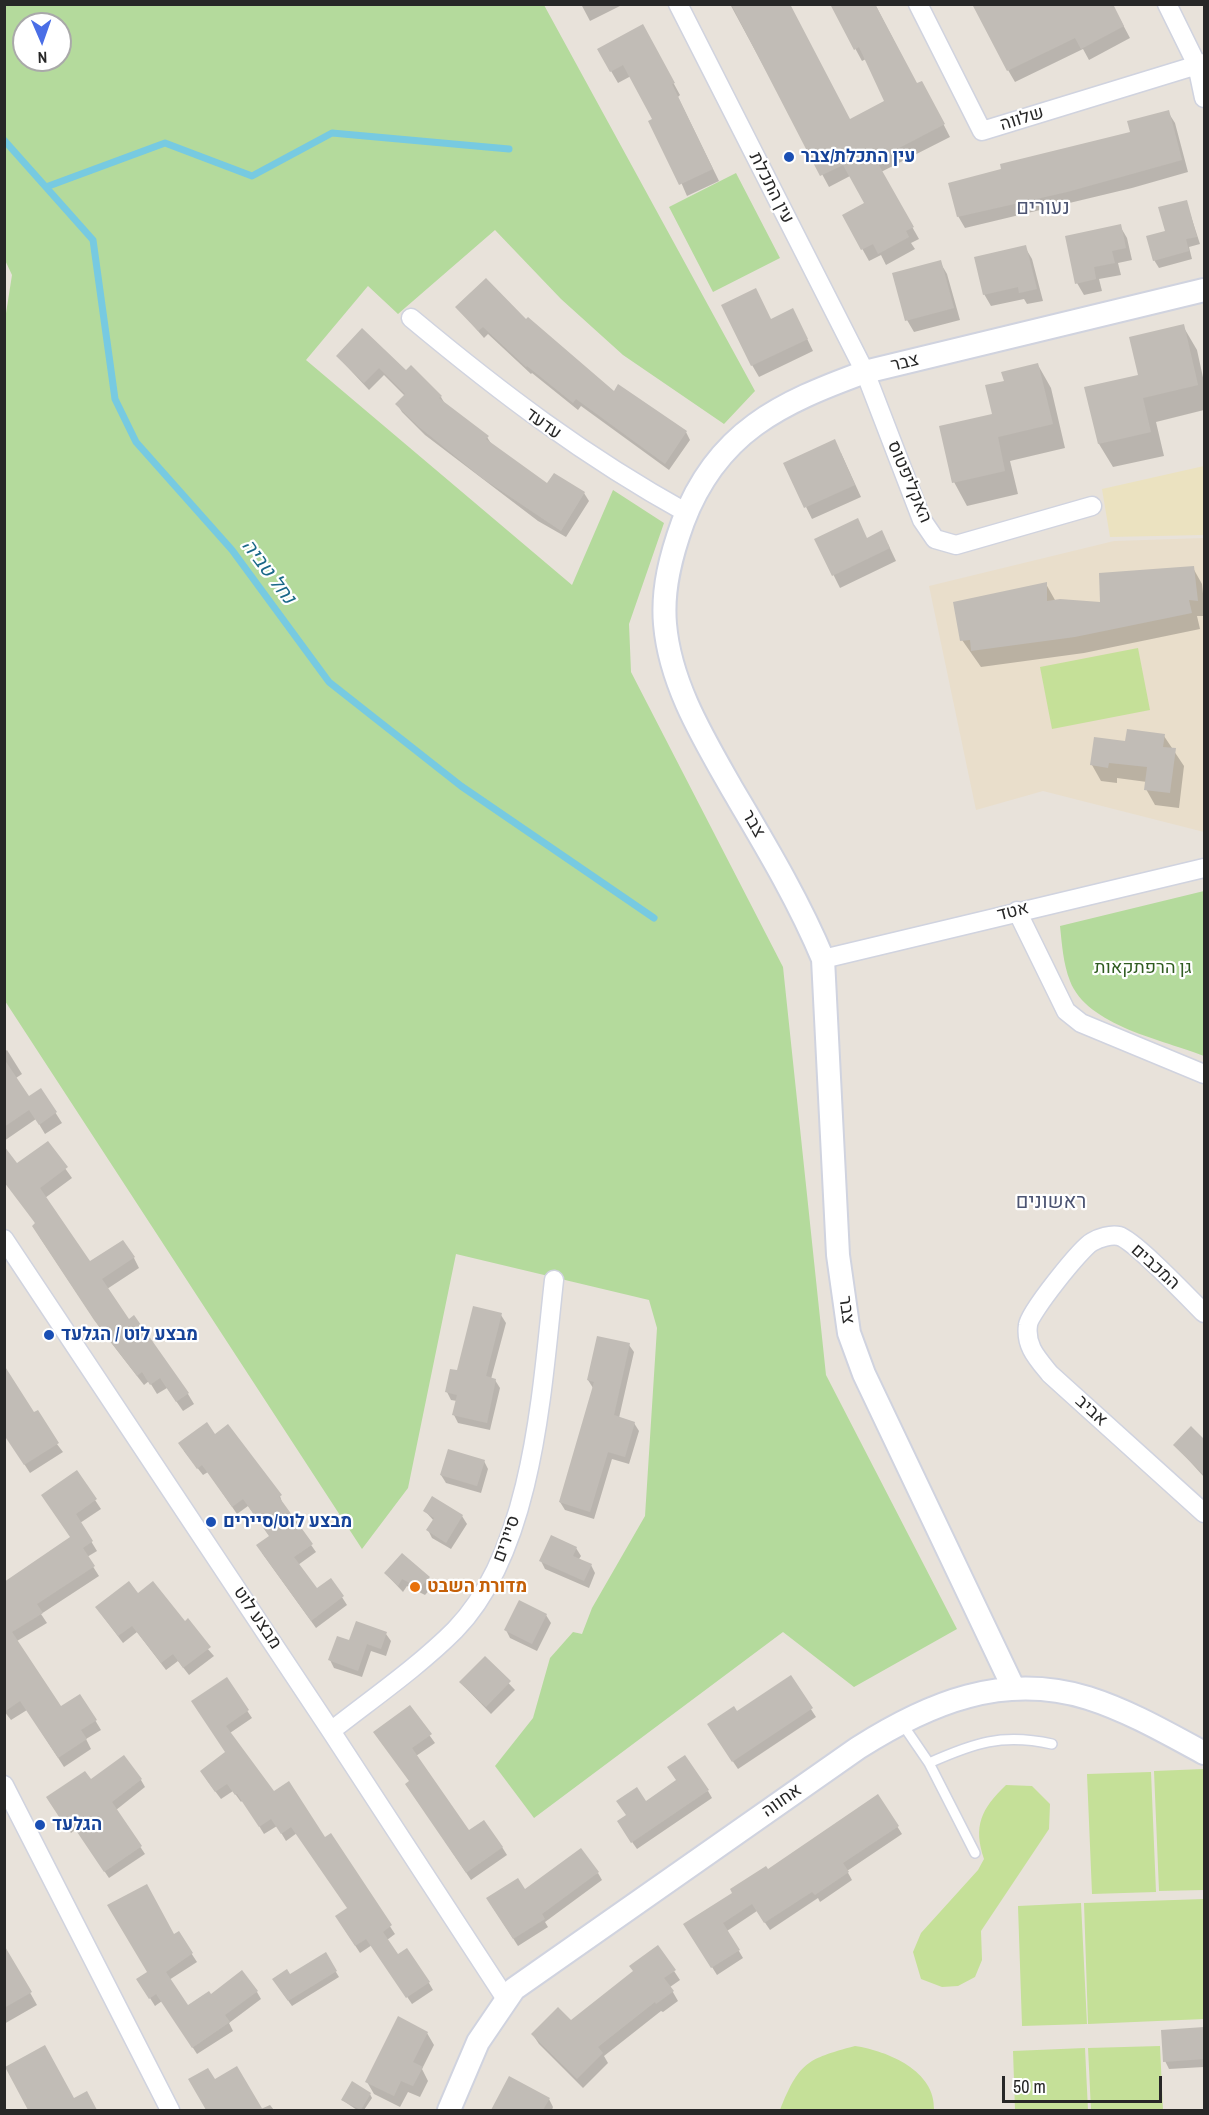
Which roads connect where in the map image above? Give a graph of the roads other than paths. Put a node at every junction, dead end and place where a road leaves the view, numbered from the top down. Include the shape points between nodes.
1 (678, 4) edge
2 (918, 4) edge
3 (1167, 4) edge
4 (1201, 64) edge
5 (1204, 98) edge
6 (1204, 290) edge
7 (411, 318) dead end
8 (865, 372) junction
9 (1092, 506) dead end
10 (687, 513) junction
11 (1204, 868) edge
12 (1017, 911) junction
13 (823, 959) junction
14 (1204, 1074) edge
15 (4, 1239) edge
16 (554, 1280) dead end
17 (1049, 1290) joint
18 (1204, 1313) edge
19 (1204, 1513) edge
20 (1014, 1689) junction
21 (901, 1722) junction
22 (332, 1731) junction
23 (1052, 1744) dead end
24 (1204, 1753) edge
25 (929, 1763) junction
26 (4, 1785) edge
27 (975, 1853) dead end
28 (506, 1999) junction
29 (170, 2110) edge
30 (449, 2110) edge

1 - 8 street, עין התכלת
2 - 4 street, שלווה via 982,131
3 - 4 street
4 - 5 street
6 - 8 street, צבר
7 - 10 street, עדעד via 570,443
8 - 9 street, האקליפטוס via 922,520 935,539 956,545
8 - 10 street, צבר via 815,390 738,436 706,476
10 - 13 street, צבר via 665,586 671,660 710,750 808,923
11 - 12 street, אטד
12 - 13 street, אטד
12 - 14 street via 1066,1011 1091,1028
13 - 20 street, צבר via 838,1255 849,1333 864,1374
15 - 22 street, מבצע לוט
16 - 22 street, סיירים via 527,1472 510,1539 486,1590 456,1629
17 - 18 street, המכבים via 1090,1243 1120,1236
17 - 19 street, אביב via 1028,1322 1032,1352 1050,1374
20 - 21 street, אחווה via 990,1689
20 - 24 street, אחווה via 1087,1698 1131,1714
21 - 25 lane
21 - 28 street, אחווה via 555,1959
22 - 28 street, מבצע לוט
23 - 25 lane via 1025,1738 994,1739
25 - 27 lane
26 - 29 street
28 - 30 street, אחווה via 478,2042

